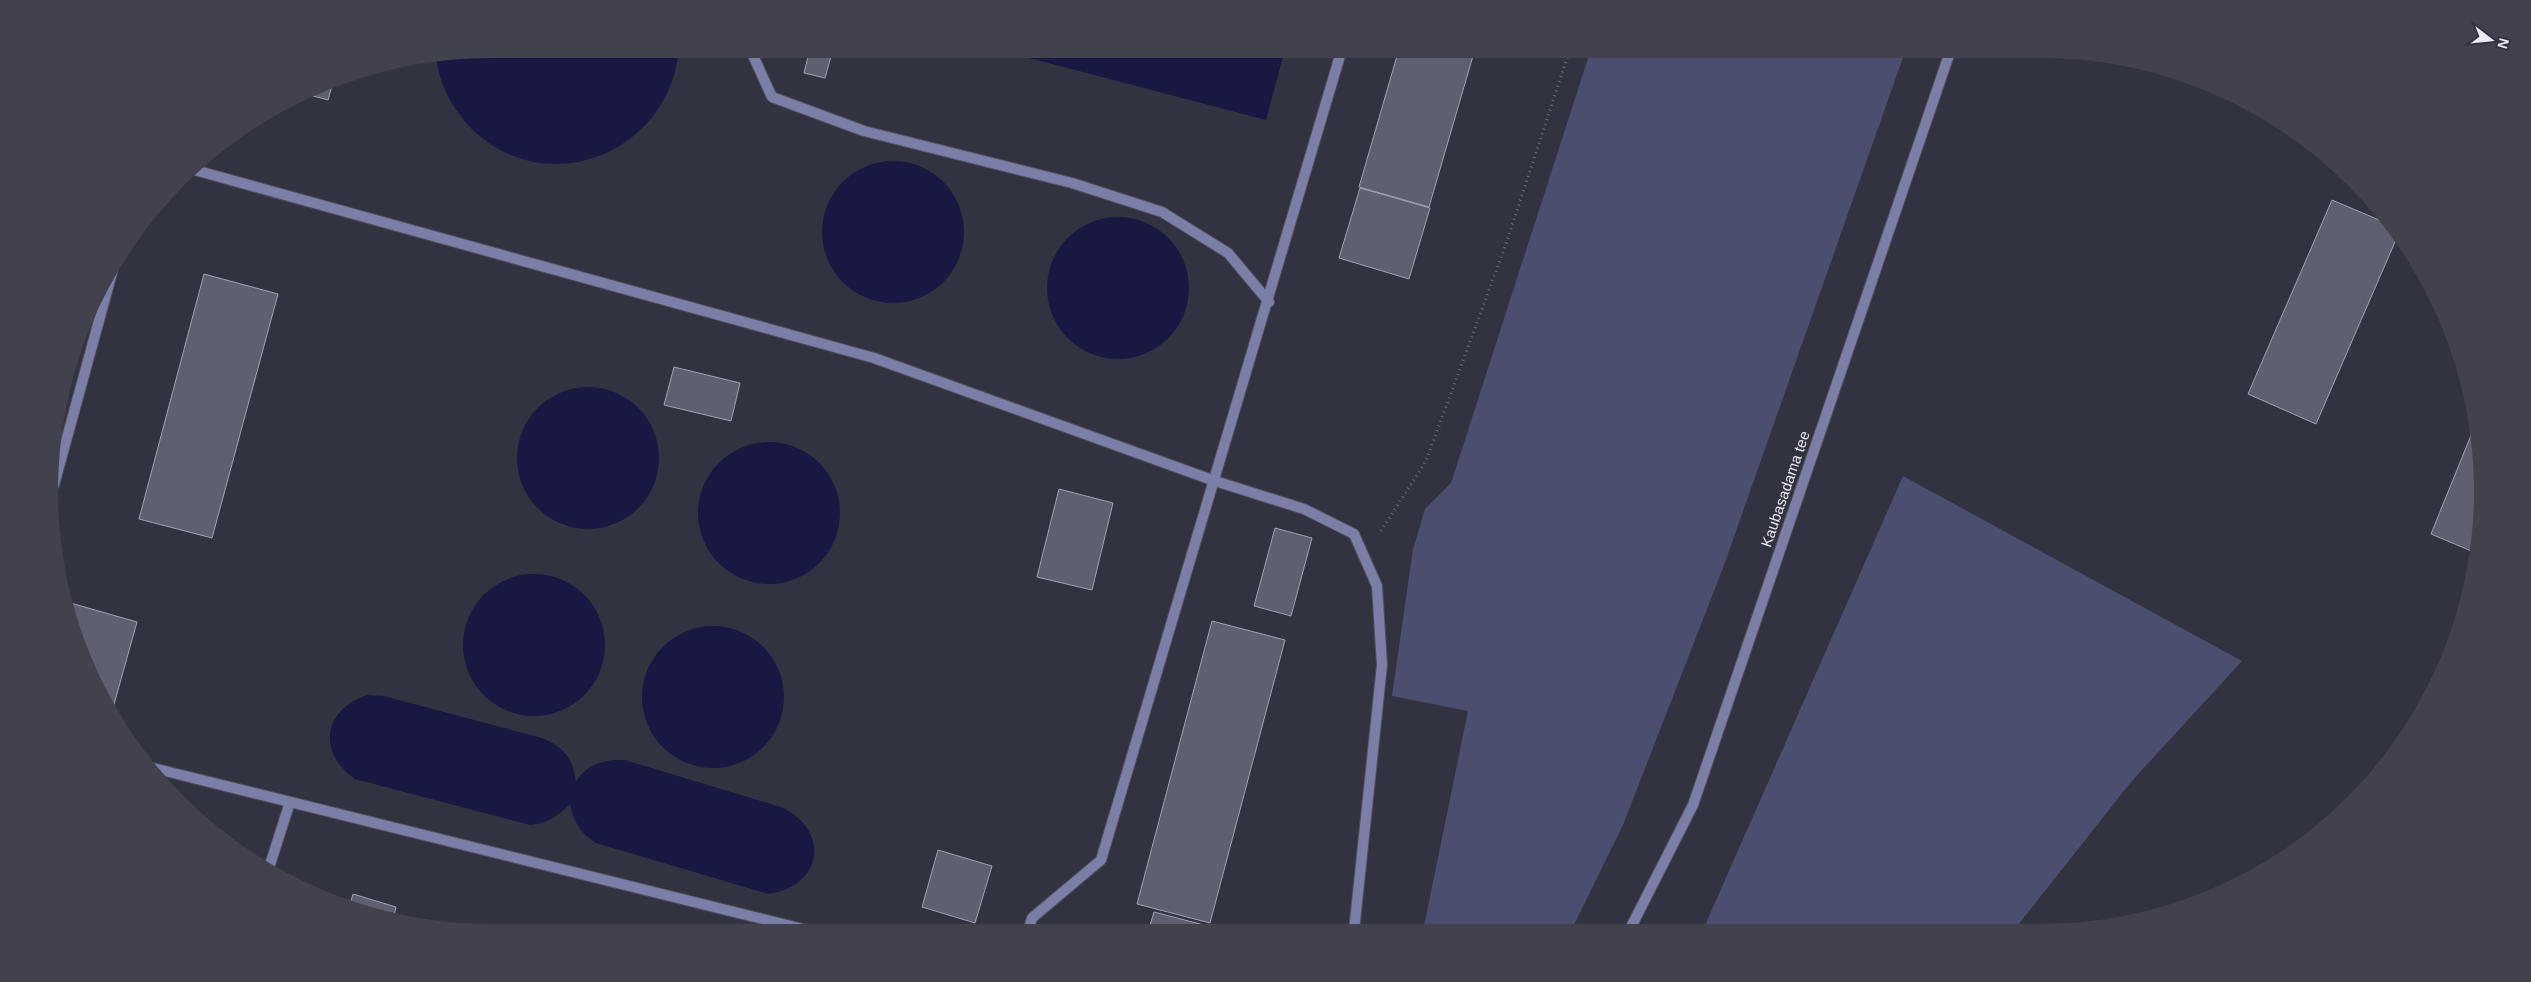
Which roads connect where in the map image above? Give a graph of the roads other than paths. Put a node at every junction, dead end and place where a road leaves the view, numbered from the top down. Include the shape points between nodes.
1 (754, 58) edge
2 (1339, 58) edge
3 (1948, 58) edge
4 (198, 171) edge
5 (108, 289) edge
6 (1269, 302) junction
7 (58, 470) edge
8 (1215, 482) junction
9 (159, 769) edge
10 (290, 802) junction
11 (270, 864) edge
12 (782, 924) edge
13 (1030, 924) edge
14 (1355, 924) edge
15 (1632, 924) edge

1 - 6 street via 772,97 864,131 1072,183 1162,212 1228,253
2 - 6 street
3 - 15 street, Kaubasadama tee via 1693,805
4 - 8 street via 874,358
5 - 7 street
6 - 8 street
8 - 13 street via 1101,860 1032,918
8 - 14 street via 1304,509 1354,534 1377,586 1382,665
9 - 10 street
10 - 11 street
10 - 12 street

